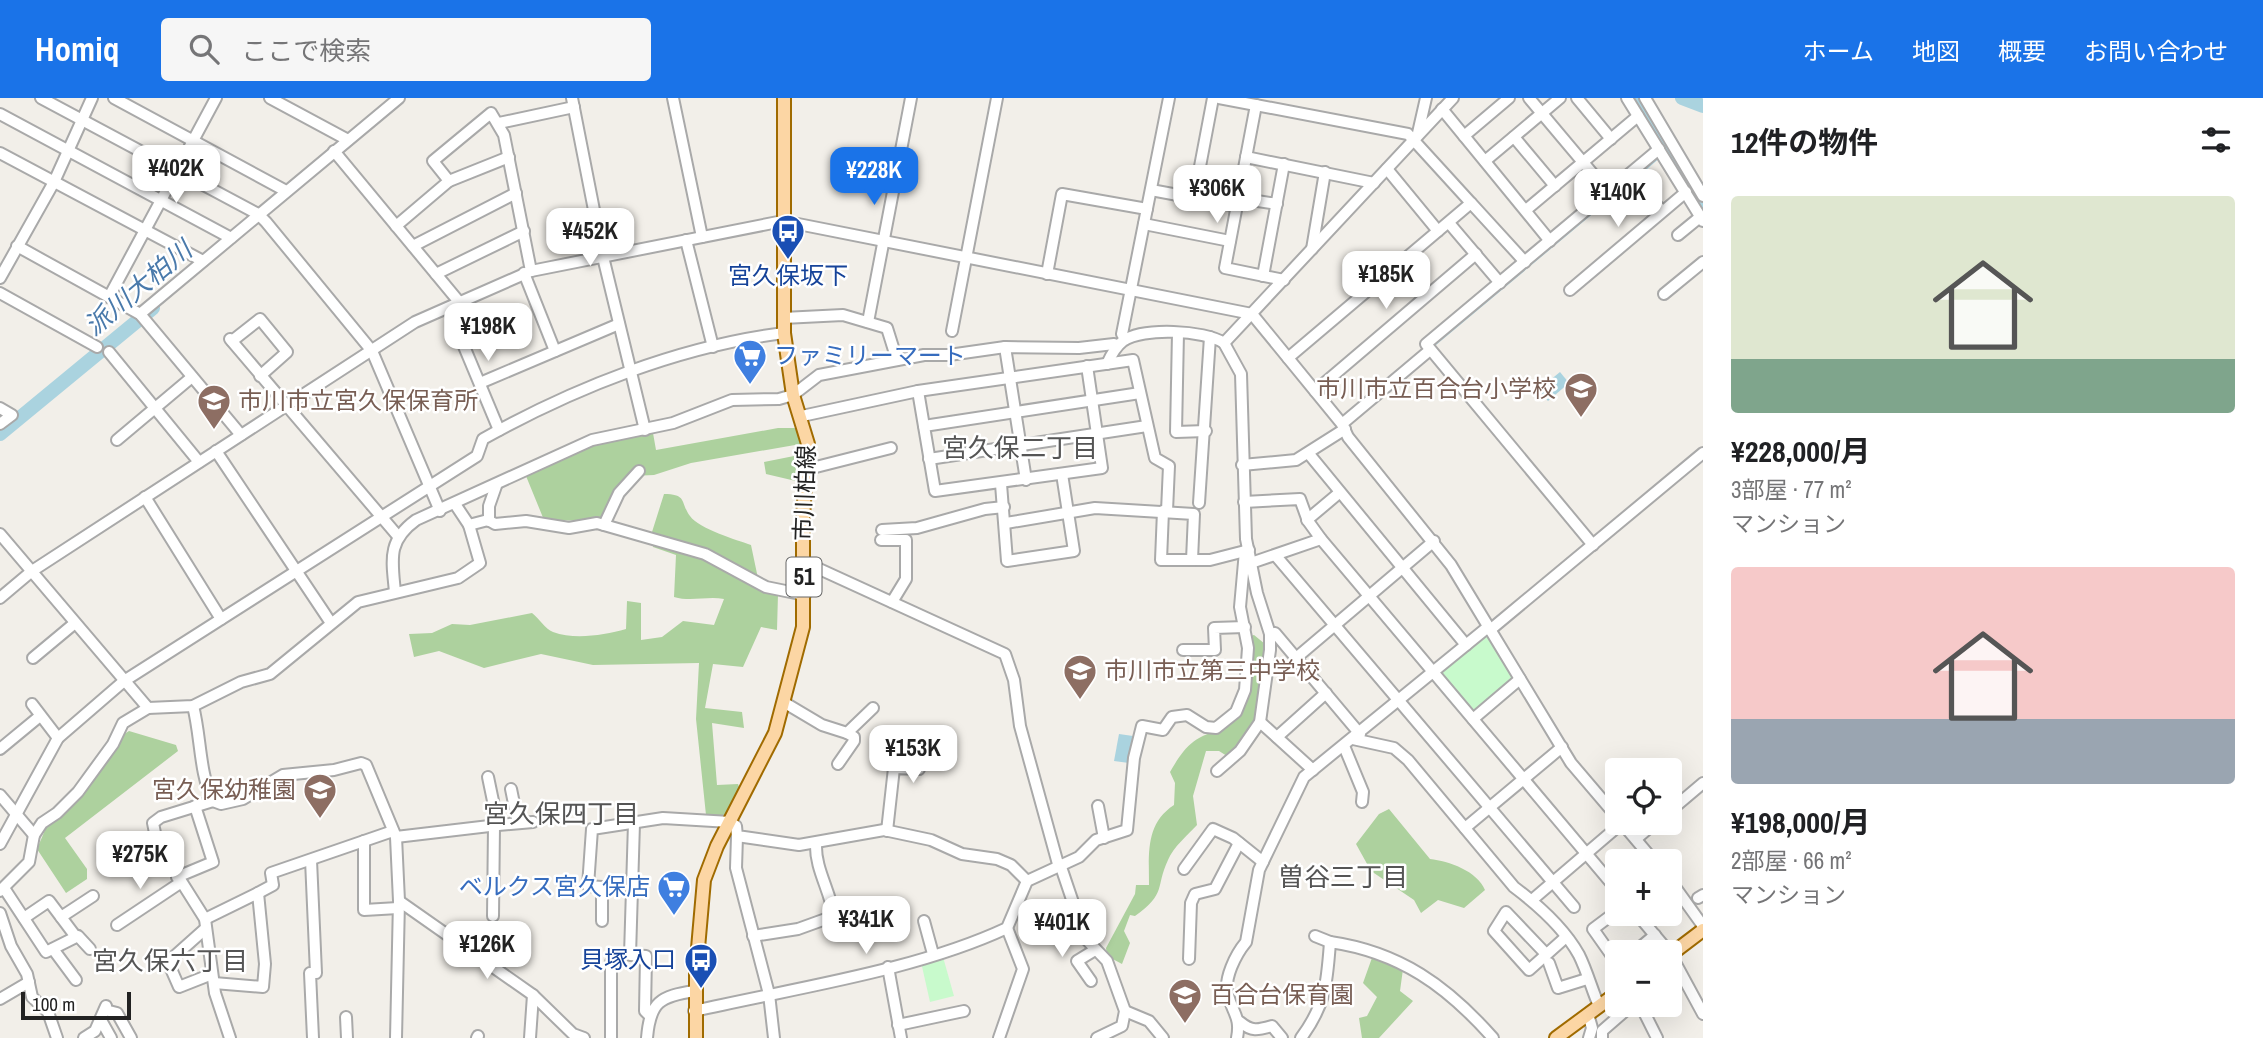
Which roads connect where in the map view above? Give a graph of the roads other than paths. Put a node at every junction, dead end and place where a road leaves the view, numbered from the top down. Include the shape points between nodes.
1 (41, 98) edge
2 (92, 98) edge
3 (114, 98) edge
4 (216, 98) edge
5 (270, 98) edge
6 (399, 98) edge
7 (673, 98) edge
8 (784, 98) edge
9 (911, 98) edge
10 (997, 98) edge
11 (1169, 98) edge
12 (1213, 98) edge
13 (1219, 98) edge
14 (1426, 98) edge
15 (1453, 98) edge
16 (1509, 98) edge
17 (1529, 98) edge
18 (1560, 98) edge
19 (1577, 98) edge
20 (1627, 98) edge
21 (1645, 98) edge
22 (573, 102) edge
23 (1256, 105) junction
24 (1442, 110) junction
25 (0, 114) edge
26 (1542, 114) junction
27 (1638, 116) junction
28 (82, 120) junction
29 (499, 122) junction
30 (1464, 136) junction
31 (1417, 137) junction
32 (1514, 137) junction
33 (1611, 139) junction
34 (348, 140) junction
35 (193, 141) junction
36 (68, 151) junction
37 (0, 153) edge
38 (1661, 153) junction
39 (337, 155) junction
40 (509, 157) junction
41 (1246, 157) junction
42 (1485, 161) junction
43 (1583, 162) junction
44 (1284, 164) junction
45 (1387, 169) junction
46 (177, 171) junction
47 (1325, 172) junction
48 (1633, 176) junction
49 (449, 181) junction
50 (54, 182) junction
51 (1374, 183) junction
52 (1555, 186) junction
53 (1151, 190) junction
54 (286, 191) junction
55 (1608, 192) junction
56 (1686, 192) junction
57 (516, 193) junction
58 (1703, 196) edge
59 (1194, 198) junction
60 (161, 201) junction
61 (1237, 202) junction
62 (1471, 203) junction
63 (1277, 204) junction
64 (1147, 209) junction
65 (1526, 211) junction
66 (1662, 211) junction
67 (262, 218) junction
68 (1702, 219) edge
69 (783, 221) junction
70 (1449, 223) junction
71 (1144, 224) junction
72 (396, 226) junction
73 (145, 230) junction
74 (524, 231) junction
75 (1438, 231) junction
76 (1678, 235) dead end
77 (702, 237) junction
78 (231, 238) junction
79 (686, 240) junction
80 (883, 241) junction
81 (1230, 241) junction
82 (1550, 241) junction
83 (17, 246) junction
84 (413, 246) junction
85 (1312, 250) junction
86 (1476, 254) junction
87 (603, 256) junction
88 (966, 258) junction
89 (203, 261) junction
90 (1525, 262) junction
91 (1703, 262) edge
92 (528, 272) junction
93 (1, 273) edge
94 (436, 274) junction
95 (1047, 274) junction
96 (1263, 276) junction
97 (1284, 280) junction
98 (1500, 283) junction
99 (1131, 289) junction
100 (1570, 290) dead end
101 (0, 293) edge
102 (1664, 294) dead end
103 (109, 297) junction
104 (460, 303) junction
105 (448, 308) junction
106 (1252, 314) junction
107 (143, 317) junction
108 (783, 318) junction
109 (867, 322) junction
110 (619, 324) junction
111 (952, 331) dead end
112 (784, 333) junction
113 (1178, 333) junction
114 (1210, 337) junction
115 (1120, 343) junction
116 (1224, 343) junction
117 (97, 347) dead end
118 (713, 347) junction
119 (1005, 347) junction
120 (1430, 350) junction
121 (372, 351) junction
122 (555, 351) junction
123 (109, 352) dead end
124 (1288, 358) junction
125 (897, 360) junction
126 (1107, 364) junction
127 (1087, 366) junction
128 (629, 371) junction
129 (260, 376) junction
130 (192, 377) junction
131 (1009, 377) junction
132 (480, 383) junction
133 (918, 391) junction
134 (1315, 391) junction
135 (1140, 393) junction
136 (793, 395) junction
137 (1091, 400) junction
138 (285, 407) junction
139 (0, 408) edge
140 (155, 408) junction
141 (1014, 412) junction
142 (802, 416) junction
143 (0, 425) edge
144 (924, 426) junction
145 (1147, 426) junction
146 (1343, 426) junction
147 (499, 430) junction
148 (645, 430) junction
149 (1206, 431) junction
150 (1096, 434) junction
151 (241, 435) junction
152 (117, 440) dead end
153 (1020, 446) junction
154 (891, 448) dead end
155 (216, 451) junction
156 (1703, 453) edge
157 (1309, 454) junction
158 (929, 459) junction
159 (199, 462) junction
160 (1242, 465) junction
161 (808, 469) junction
162 (639, 471) dead end
163 (1062, 474) junction
164 (1026, 480) junction
165 (1001, 484) junction
166 (430, 486) junction
167 (496, 486) junction
168 (1339, 494) junction
169 (145, 497) junction
170 (1244, 502) junction
171 (1199, 503) dead end
172 (455, 504) junction
173 (1004, 507) junction
174 (440, 511) junction
175 (1165, 511) junction
176 (1068, 513) junction
177 (382, 517) junction
178 (1307, 520) junction
179 (489, 521) junction
180 (1006, 523) junction
181 (468, 525) junction
182 (604, 525) junction
183 (0, 534) edge
184 (397, 535) junction
185 (1321, 539) junction
186 (1434, 541) junction
187 (1593, 545) junction
188 (1247, 550) junction
189 (1276, 556) junction
190 (1192, 560) junction
191 (804, 562) junction
192 (1251, 563) junction
193 (1402, 568) junction
194 (32, 571) junction
195 (295, 572) junction
196 (395, 592) junction
197 (805, 595) junction
198 (1369, 596) junction
199 (0, 598) edge
200 (892, 602) junction
201 (222, 619) junction
202 (75, 623) junction
203 (331, 623) junction
204 (1335, 625) junction
205 (1245, 627) junction
206 (1489, 629) junction
207 (1270, 634) junction
208 (1466, 645) junction
209 (1183, 650) dead end
210 (33, 658) dead end
211 (1296, 658) junction
212 (1434, 672) junction
213 (1520, 679) junction
214 (124, 681) junction
215 (1326, 693) junction
216 (1399, 702) junction
217 (785, 703) junction
218 (32, 704) dead end
219 (193, 706) junction
220 (148, 708) junction
221 (873, 708) dead end
222 (40, 716) junction
223 (1473, 719) junction
224 (1260, 722) junction
225 (847, 733) junction
226 (1277, 737) junction
227 (58, 738) junction
228 (1352, 740) junction
229 (919, 745) dead end
230 (1562, 747) junction
231 (0, 749) edge
232 (838, 764) dead end
233 (1313, 770) junction
234 (1217, 771) dead end
235 (488, 777) dead end
236 (1524, 779) junction
237 (1703, 783) edge
238 (511, 789) dead end
239 (0, 795) edge
240 (213, 801) junction
241 (1682, 801) edge
242 (1362, 802) dead end
243 (1605, 802) edge
244 (195, 806) junction
245 (1098, 806) dead end
246 (1489, 808) junction
247 (17, 815) junction
248 (533, 822) dead end
249 (730, 822) junction
250 (518, 823) junction
251 (635, 823) junction
252 (496, 825) junction
253 (1465, 828) junction
254 (887, 831) junction
255 (395, 834) junction
256 (34, 835) junction
257 (737, 835) junction
258 (1606, 835) edge
259 (1632, 835) edge
260 (1641, 835) edge
261 (1104, 838) junction
262 (1636, 839) junction
263 (364, 841) junction
264 (0, 844) edge
265 (816, 844) junction
266 (1239, 844) junction
267 (1644, 849) edge
268 (161, 851) junction
269 (1587, 853) junction
270 (311, 860) junction
271 (1263, 862) junction
272 (1059, 864) junction
273 (1184, 869) dead end
274 (129, 870) dead end
275 (1605, 875) edge
276 (178, 880) junction
277 (1027, 881) junction
278 (1552, 883) junction
279 (2, 890) edge
280 (258, 893) junction
281 (93, 896) dead end
282 (1682, 897) edge
283 (1532, 900) junction
284 (398, 904) junction
285 (888, 905) dead end
286 (1574, 907) dead end
287 (0, 913) edge
288 (493, 916) dead end
289 (834, 916) junction
290 (61, 917) junction
291 (24, 918) junction
292 (1605, 920) edge
293 (602, 921) dead end
294 (924, 921) dead end
295 (205, 924) junction
296 (117, 925) dead end
297 (1647, 926) edge
298 (1007, 928) junction
299 (1703, 928) edge
300 (3, 934) edge
301 (1655, 935) junction
302 (753, 936) junction
303 (1315, 936) dead end
304 (76, 937) junction
305 (1566, 937) junction
306 (1649, 940) edge
307 (1658, 940) edge
308 (1330, 942) junction
309 (1605, 946) edge
310 (90, 948) dead end
311 (1682, 948) edge
312 (53, 949) junction
313 (1095, 950) junction
314 (933, 954) junction
315 (1547, 958) junction
316 (1189, 959) dead end
317 (611, 962) dead end
318 (888, 967) junction
319 (1682, 977) edge
320 (76, 979) dead end
321 (213, 979) junction
322 (1587, 979) junction
323 (1091, 981) dead end
324 (29, 982) junction
325 (695, 991) junction
326 (769, 994) junction
327 (533, 995) junction
328 (0, 999) edge
329 (1605, 1002) edge
330 (1599, 1006) junction
331 (1125, 1010) junction
332 (694, 1011) junction
333 (964, 1011) dead end
334 (1588, 1014) junction
335 (1703, 1014) edge
336 (649, 1015) junction
337 (346, 1017) dead end
338 (1618, 1017) edge
339 (1646, 1017) edge
340 (102, 1022) junction
341 (1240, 1022) junction
342 (898, 1025) junction
343 (1306, 1036) edge
344 (53, 1037) edge
345 (84, 1038) edge
346 (111, 1038) edge
347 (131, 1038) edge
348 (230, 1038) edge
349 (313, 1038) edge
350 (347, 1038) edge
351 (396, 1038) edge
352 (530, 1038) edge
353 (584, 1038) edge
354 (611, 1038) edge
355 (647, 1038) edge
356 (696, 1038) edge
357 (774, 1038) edge
358 (901, 1038) edge
359 (999, 1038) edge
360 (1097, 1038) edge
361 (1163, 1038) edge
362 (1237, 1038) edge
363 (1282, 1038) edge
364 (1493, 1038) edge
365 (1556, 1038) edge
366 (1589, 1038) edge
367 (1602, 1038) edge
368 (1657, 1038) edge

1 - 28 street
2 - 28 street
3 - 35 street
4 - 35 street
5 - 34 street
6 - 34 street
7 - 77 street
8 - 69 main road, 市川柏線 / 51
9 - 80 street
10 - 88 street
11 - 53 street
12 - 59 street
13 - 23 street
14 - 31 street
15 - 24 street
16 - 30 street
17 - 26 street
18 - 26 street
19 - 33 street
20 - 27 street
21 - 58 street
22 - 29 street
22 - 87 street
23 - 31 street
23 - 41 street
24 - 30 street
24 - 31 street
25 - 36 street
26 - 32 street
26 - 43 street
27 - 33 street
27 - 38 street
28 - 36 street
28 - 46 street
29 - 40 street
29 - 49 street via 491,113 433,161
30 - 42 street
31 - 45 street
31 - 62 street
32 - 42 street
32 - 52 street
33 - 43 street
34 - 39 street
35 - 46 street
35 - 54 street
36 - 50 street
36 - 60 street
37 - 50 street
38 - 48 street
38 - 56 street
39 - 54 street
39 - 72 street
40 - 49 street
40 - 57 street
41 - 44 street
41 - 61 street
42 - 65 street
43 - 52 street
43 - 55 street
44 - 47 street
44 - 63 street
45 - 51 street
45 - 75 street
46 - 60 street
46 - 67 street
47 - 51 street
47 - 85 street
48 - 55 street
48 - 66 street
49 - 72 street
50 - 73 street
50 - 83 street
51 - 85 street
52 - 65 street
53 - 59 street
53 - 64 street
54 - 67 street
55 - 82 street
56 - 66 street
56 - 68 street
57 - 74 street
57 - 84 street
59 - 61 street
60 - 73 street
60 - 78 street
61 - 63 street
61 - 81 street
62 - 70 street
62 - 90 street
63 - 96 street
64 - 71 street
64 - 95 street via 1062,194
65 - 82 street
66 - 100 street
67 - 78 street
67 - 121 street
68 - 76 street
69 - 77 street
69 - 80 street
69 - 108 main road, 市川柏線 / 51
70 - 75 street
70 - 86 street
71 - 81 street
71 - 99 street
72 - 84 street
73 - 89 street
73 - 103 street
74 - 92 street
74 - 94 street
75 - 124 street
77 - 79 street
78 - 89 street
79 - 87 street
79 - 118 street
80 - 88 street
80 - 109 street
81 - 96 street via 1224,268
82 - 90 street
83 - 93 street
83 - 103 street
84 - 94 street
85 - 97 street
86 - 98 street
86 - 134 street
87 - 92 street
87 - 110 street
88 - 95 street
88 - 111 street
89 - 107 street
90 - 98 street
91 - 102 street
92 - 104 street
92 - 122 street
94 - 104 street
95 - 99 street
96 - 97 street
97 - 106 street
98 - 120 street via 1426,344
99 - 106 street
99 - 115 street
101 - 117 street
103 - 107 street
104 - 105 street
105 - 121 street via 415,322
105 - 132 street
106 - 116 street
106 - 124 street
107 - 130 street
108 - 109 street via 843,315
108 - 112 main road, 市川柏線 / 51
109 - 125 street via 887,328
110 - 122 street
110 - 128 street
112 - 118 street
112 - 136 main road, 市川柏線 / 51
113 - 114 street
113 - 115 street via 1152,333
113 - 149 street via 1176,432
114 - 116 street
114 - 149 street
115 - 119 street via 1089,348
115 - 126 street
116 - 160 street via 1241,374
118 - 128 street
119 - 125 street
119 - 131 street
120 - 146 street
120 - 187 street
121 - 138 street
121 - 166 street
122 - 132 street
123 - 140 street
124 - 134 street
125 - 136 street via 819,375
126 - 127 street
126 - 135 street via 1133,360
127 - 131 street
127 - 137 street
128 - 147 street
128 - 148 street
129 - 129 street via 231,340 260,319 287,352
129 - 138 street
130 - 140 street
130 - 151 street
131 - 133 street
131 - 141 street
132 - 147 street
133 - 142 street
133 - 144 street
134 - 146 street
135 - 137 street
135 - 145 street
136 - 142 main road, 市川柏線 / 51
136 - 148 street via 732,400 704,414
137 - 141 street
137 - 150 street
138 - 151 street
138 - 177 street
139 - 143 street via 12,415
140 - 152 street
140 - 159 street
141 - 144 street
141 - 153 street
142 - 161 main road, 市川柏線 / 51
144 - 158 street
145 - 150 street
145 - 175 street via 1154,458 1169,466
146 - 157 street
146 - 186 street
147 - 166 street via 483,439 477,456
148 - 167 street via 592,440
149 - 171 street
150 - 153 street
150 - 163 street via 1102,468
151 - 155 street
153 - 158 street
153 - 164 street
154 - 161 street
155 - 159 street
155 - 195 street
156 - 187 street
157 - 160 street via 1277,464
157 - 168 street
158 - 165 street via 935,491
159 - 169 street
160 - 170 street
161 - 191 main road, 市川柏線 / 51
162 - 182 street via 619,493
163 - 164 street
163 - 176 street
164 - 165 street
165 - 173 street
166 - 174 street
166 - 177 street
167 - 172 street
167 - 179 street
168 - 178 street
168 - 193 street
169 - 194 street
169 - 201 street
170 - 178 street via 1300,499
170 - 188 street
172 - 174 street
172 - 181 street
173 - 180 street
173 - 200 street via 882,535 906,540 906,579
174 - 184 street via 416,520
175 - 176 street via 1095,508
175 - 190 street via 1194,514
175 - 190 street via 1161,560
176 - 180 street
176 - 180 street via 1074,551 1007,561
177 - 184 street
177 - 195 street
178 - 185 street
179 - 181 street
179 - 182 street via 569,528
181 - 196 street via 480,563 474,569 458,578
182 - 197 street via 705,554 766,587
183 - 194 street
184 - 196 street via 393,548
185 - 189 street
185 - 198 street
186 - 193 street
186 - 206 street
187 - 206 street
188 - 190 street
188 - 192 street
188 - 205 street via 1240,607
189 - 192 street
189 - 204 street
191 - 197 main road, 市川柏線 / 51
191 - 200 street
192 - 207 street
193 - 198 street
193 - 208 street
194 - 199 street
194 - 202 street
195 - 201 street
195 - 203 street
196 - 203 street via 358,602
197 - 217 main road, 市川柏線 / 51 via 801,642
198 - 204 street
198 - 212 street
200 - 272 street via 1005,654
201 - 214 street
202 - 210 street
202 - 214 street
203 - 219 street via 270,674 241,682
204 - 211 street
204 - 216 street
205 - 209 street via 1214,628 1214,650
205 - 261 street via 1248,672 1236,712 1212,729 1187,715 1172,717 1163,730 1142,726 1129,824 1125,831
206 - 208 street
206 - 213 street
207 - 211 street via 1275,633
207 - 224 street
208 - 212 street
211 - 215 street
212 - 216 street
212 - 223 street
213 - 223 street
213 - 230 street
214 - 220 street
214 - 227 street
215 - 226 street
215 - 228 street
216 - 228 street
216 - 246 street
217 - 225 street via 822,725
217 - 249 main road, 市川柏線 / 51
218 - 222 street
219 - 220 street
219 - 240 street
220 - 256 street via 123,723 78,792
221 - 225 street
222 - 227 street
222 - 231 street
223 - 236 street
224 - 226 street
224 - 234 street via 1240,751
225 - 232 street via 854,741
226 - 233 street
227 - 247 street
228 - 233 street
228 - 242 street
228 - 253 street via 1394,748
229 - 254 street via 919,769 894,768
230 - 236 street
230 - 243 street
233 - 271 street via 1304,778
235 - 252 street
236 - 246 street
236 - 269 street
237 - 241 street
238 - 250 street
239 - 247 street
240 - 244 street
240 - 255 street via 221,804 243,799 283,775 361,762
244 - 268 street via 153,823
244 - 276 street via 213,862
245 - 261 street
246 - 253 street
246 - 278 street
247 - 256 street
247 - 264 street
248 - 250 street
249 - 251 street via 663,818
249 - 257 street
249 - 325 main road, 市川柏線 / 51 via 704,880
250 - 252 street
251 - 293 street via 592,830 588,886 602,887
251 - 336 street via 630,955 646,956 645,1011
252 - 255 street
252 - 288 street
253 - 283 street via 1514,887
254 - 265 street
254 - 277 street via 1011,864
255 - 263 street
255 - 284 street
256 - 279 street via 29,862
257 - 265 street
257 - 302 street via 736,868
258 - 269 street
259 - 262 street
260 - 262 street
261 - 272 street via 1092,842 1079,857
262 - 267 street
263 - 270 street
263 - 284 street via 364,909
265 - 289 street via 815,862 830,892
266 - 271 street
266 - 273 street via 1213,829
266 - 316 street via 1215,889 1195,894 1191,903
268 - 274 street
268 - 276 street
269 - 275 street
269 - 278 street
270 - 280 street via 271,873 273,885
270 - 349 street via 316,973 310,973
271 - 341 street via 1246,942 1227,983
272 - 277 street
272 - 313 street via 1085,938
276 - 295 street
276 - 296 street
277 - 298 street
278 - 283 street
278 - 286 street
279 - 291 street
280 - 295 street
280 - 321 street via 265,964 262,987
281 - 290 street
282 - 299 street
283 - 305 street
284 - 327 street
284 - 351 street
285 - 289 street
287 - 300 street
289 - 302 street via 797,929
290 - 291 street via 49,901
290 - 304 street
291 - 312 street via 46,953
292 - 309 street via 1593,929
294 - 314 street
295 - 321 street
295 - 321 street via 168,962 179,987
297 - 301 street
298 - 314 street
298 - 359 street via 1023,969
299 - 311 main road
300 - 324 street
301 - 306 street
301 - 307 street
302 - 326 street
303 - 308 street
304 - 310 street
304 - 312 street
305 - 315 street
305 - 322 street
308 - 343 street via 1327,991
308 - 364 street via 1364,947 1423,975 1448,992
312 - 320 street
313 - 323 street via 1077,961
313 - 331 street via 1107,961
314 - 318 street
315 - 315 street via 1529,970 1494,930 1506,912
315 - 322 street via 1558,988
317 - 354 street
318 - 326 street
318 - 342 street
319 - 335 street
321 - 348 street
322 - 330 street
324 - 328 street
324 - 344 street via 32,997 48,1012
325 - 332 main road, 市川柏線 / 51
325 - 336 street via 665,997
326 - 332 street
326 - 357 street
327 - 352 street
327 - 353 street via 573,1034
329 - 330 main road
330 - 334 main road
331 - 360 street via 1122,1026
331 - 361 street via 1149,1021
332 - 356 main road, 市川柏線 / 51
333 - 342 street
334 - 365 main road
334 - 366 street
336 - 355 street
337 - 350 street
338 - 367 street via 1602,1031
339 - 368 street
340 - 345 street
340 - 346 street
340 - 347 street via 106,1008 117,1013
341 - 362 street
341 - 363 street via 1249,1030 1272,1026
342 - 358 street

